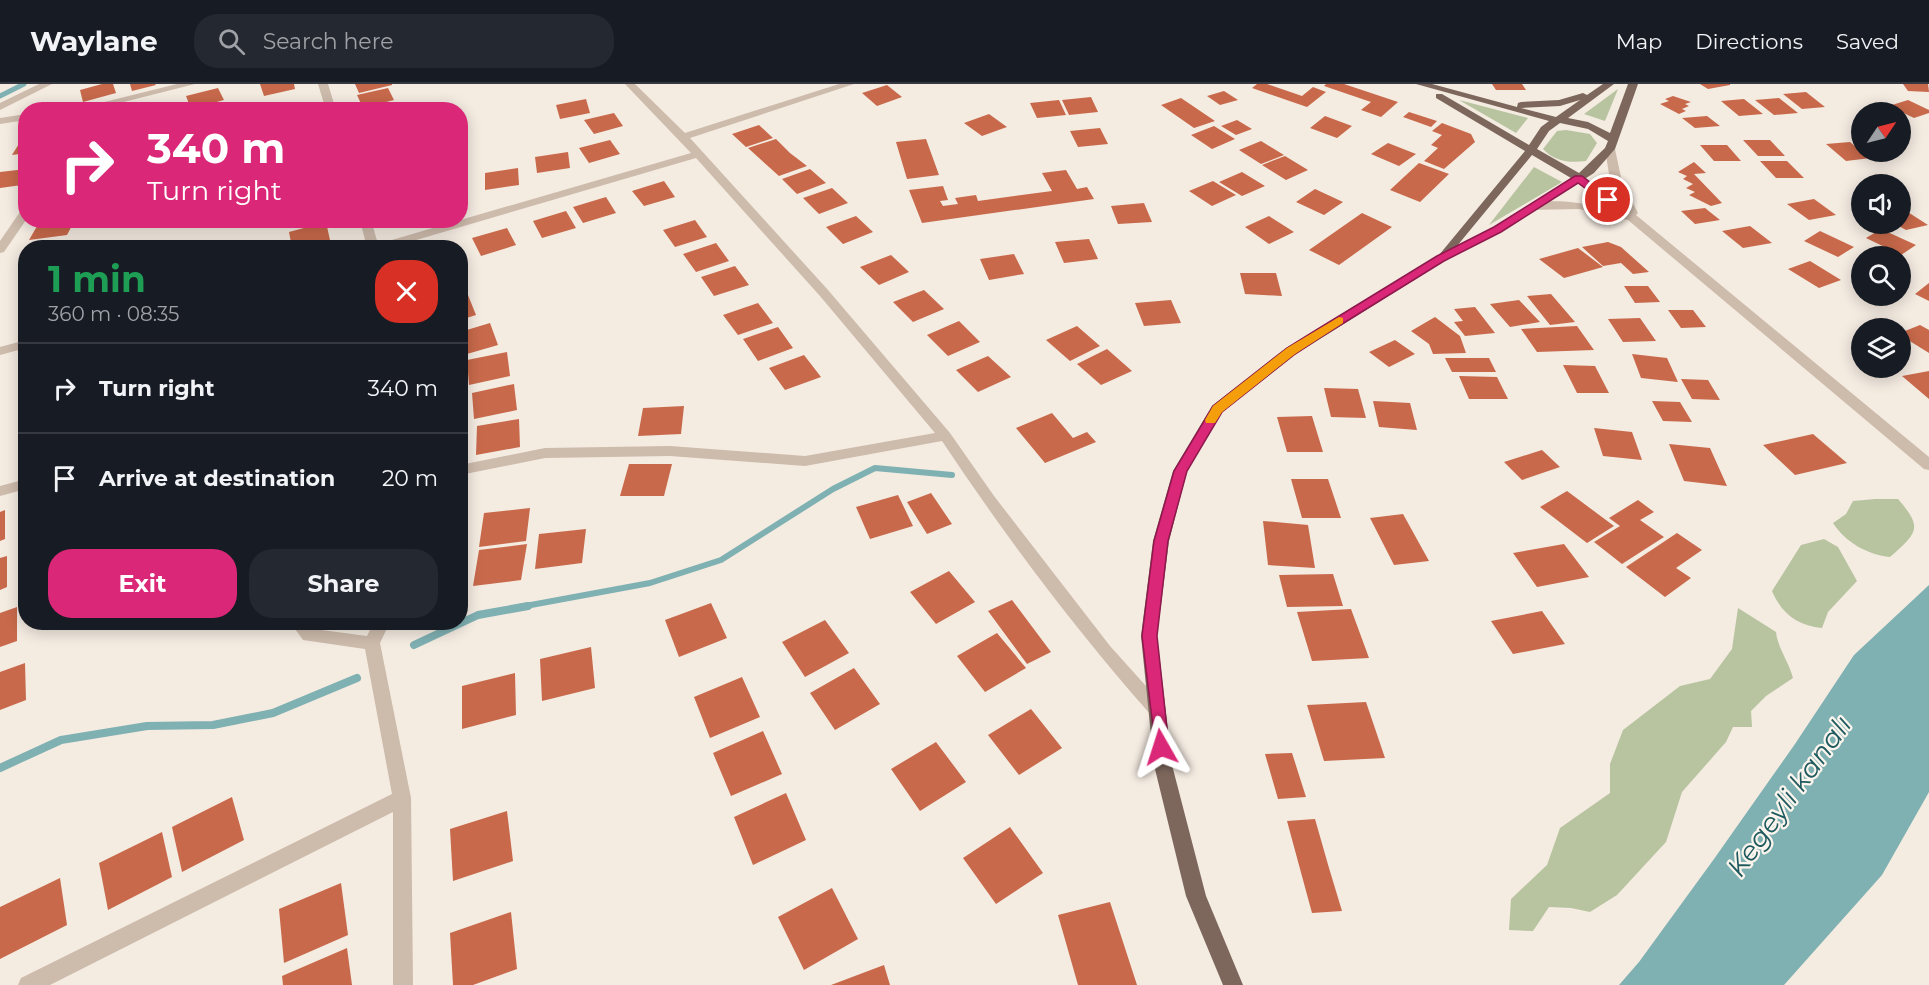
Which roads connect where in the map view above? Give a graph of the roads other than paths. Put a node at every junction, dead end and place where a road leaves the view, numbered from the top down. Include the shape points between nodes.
1 (47, 84) edge
2 (190, 84) edge
3 (323, 84) edge
4 (630, 84) edge
5 (849, 84) edge
6 (1419, 84) edge
7 (1633, 84) edge
8 (1604, 87) edge
9 (1475, 99) junction
10 (118, 102) edge
11 (329, 102) edge
12 (0, 107) edge
13 (18, 118) edge
14 (1555, 120) junction
15 (0, 121) edge
16 (683, 137) junction
17 (1610, 144) junction
18 (1531, 150) junction
19 (698, 154) junction
20 (1579, 178) junction
21 (1531, 208) junction
22 (468, 221) edge
23 (1637, 221) junction
24 (18, 223) edge
25 (443, 228) edge
26 (402, 240) edge
27 (0, 250) edge
28 (1440, 259) junction
29 (18, 346) edge
30 (0, 351) edge
31 (945, 436) junction
32 (1929, 465) edge
33 (468, 468) edge
34 (18, 486) edge
35 (0, 491) edge
36 (305, 630) edge
37 (378, 630) edge
38 (372, 643) junction
39 (1157, 710) junction
40 (402, 798) junction
41 (28, 985) edge
42 (404, 985) edge
43 (1233, 985) edge

1 - 12 street
2 - 10 street
3 - 11 street
4 - 16 street
5 - 16 street
6 - 9 main road
6 - 18 main road
7 - 17 main road
8 - 9 main road via 1560,103 1537,106
8 - 14 main road
9 - 14 main road
13 - 15 street
14 - 17 main road via 1573,120 1600,129
14 - 18 main road via 1535,140
16 - 19 street
17 - 20 main road via 1599,162
17 - 23 street via 1610,164 1619,193
18 - 20 main road
18 - 28 main road
19 - 22 street
19 - 31 street via 824,293
20 - 21 main road
20 - 23 street
21 - 23 street via 1577,204
21 - 28 main road
23 - 32 street
24 - 27 street
25 - 26 street
28 - 39 main road via 1291,351 1217,409 1180,471 1161,541 1149,636
29 - 30 street
31 - 33 street via 805,461 670,451 545,453
31 - 39 street via 988,500 1104,651
34 - 35 street
36 - 38 street via 309,635
37 - 38 street
38 - 40 street
39 - 43 main road via 1163,765 1196,896
40 - 41 street
40 - 42 street

